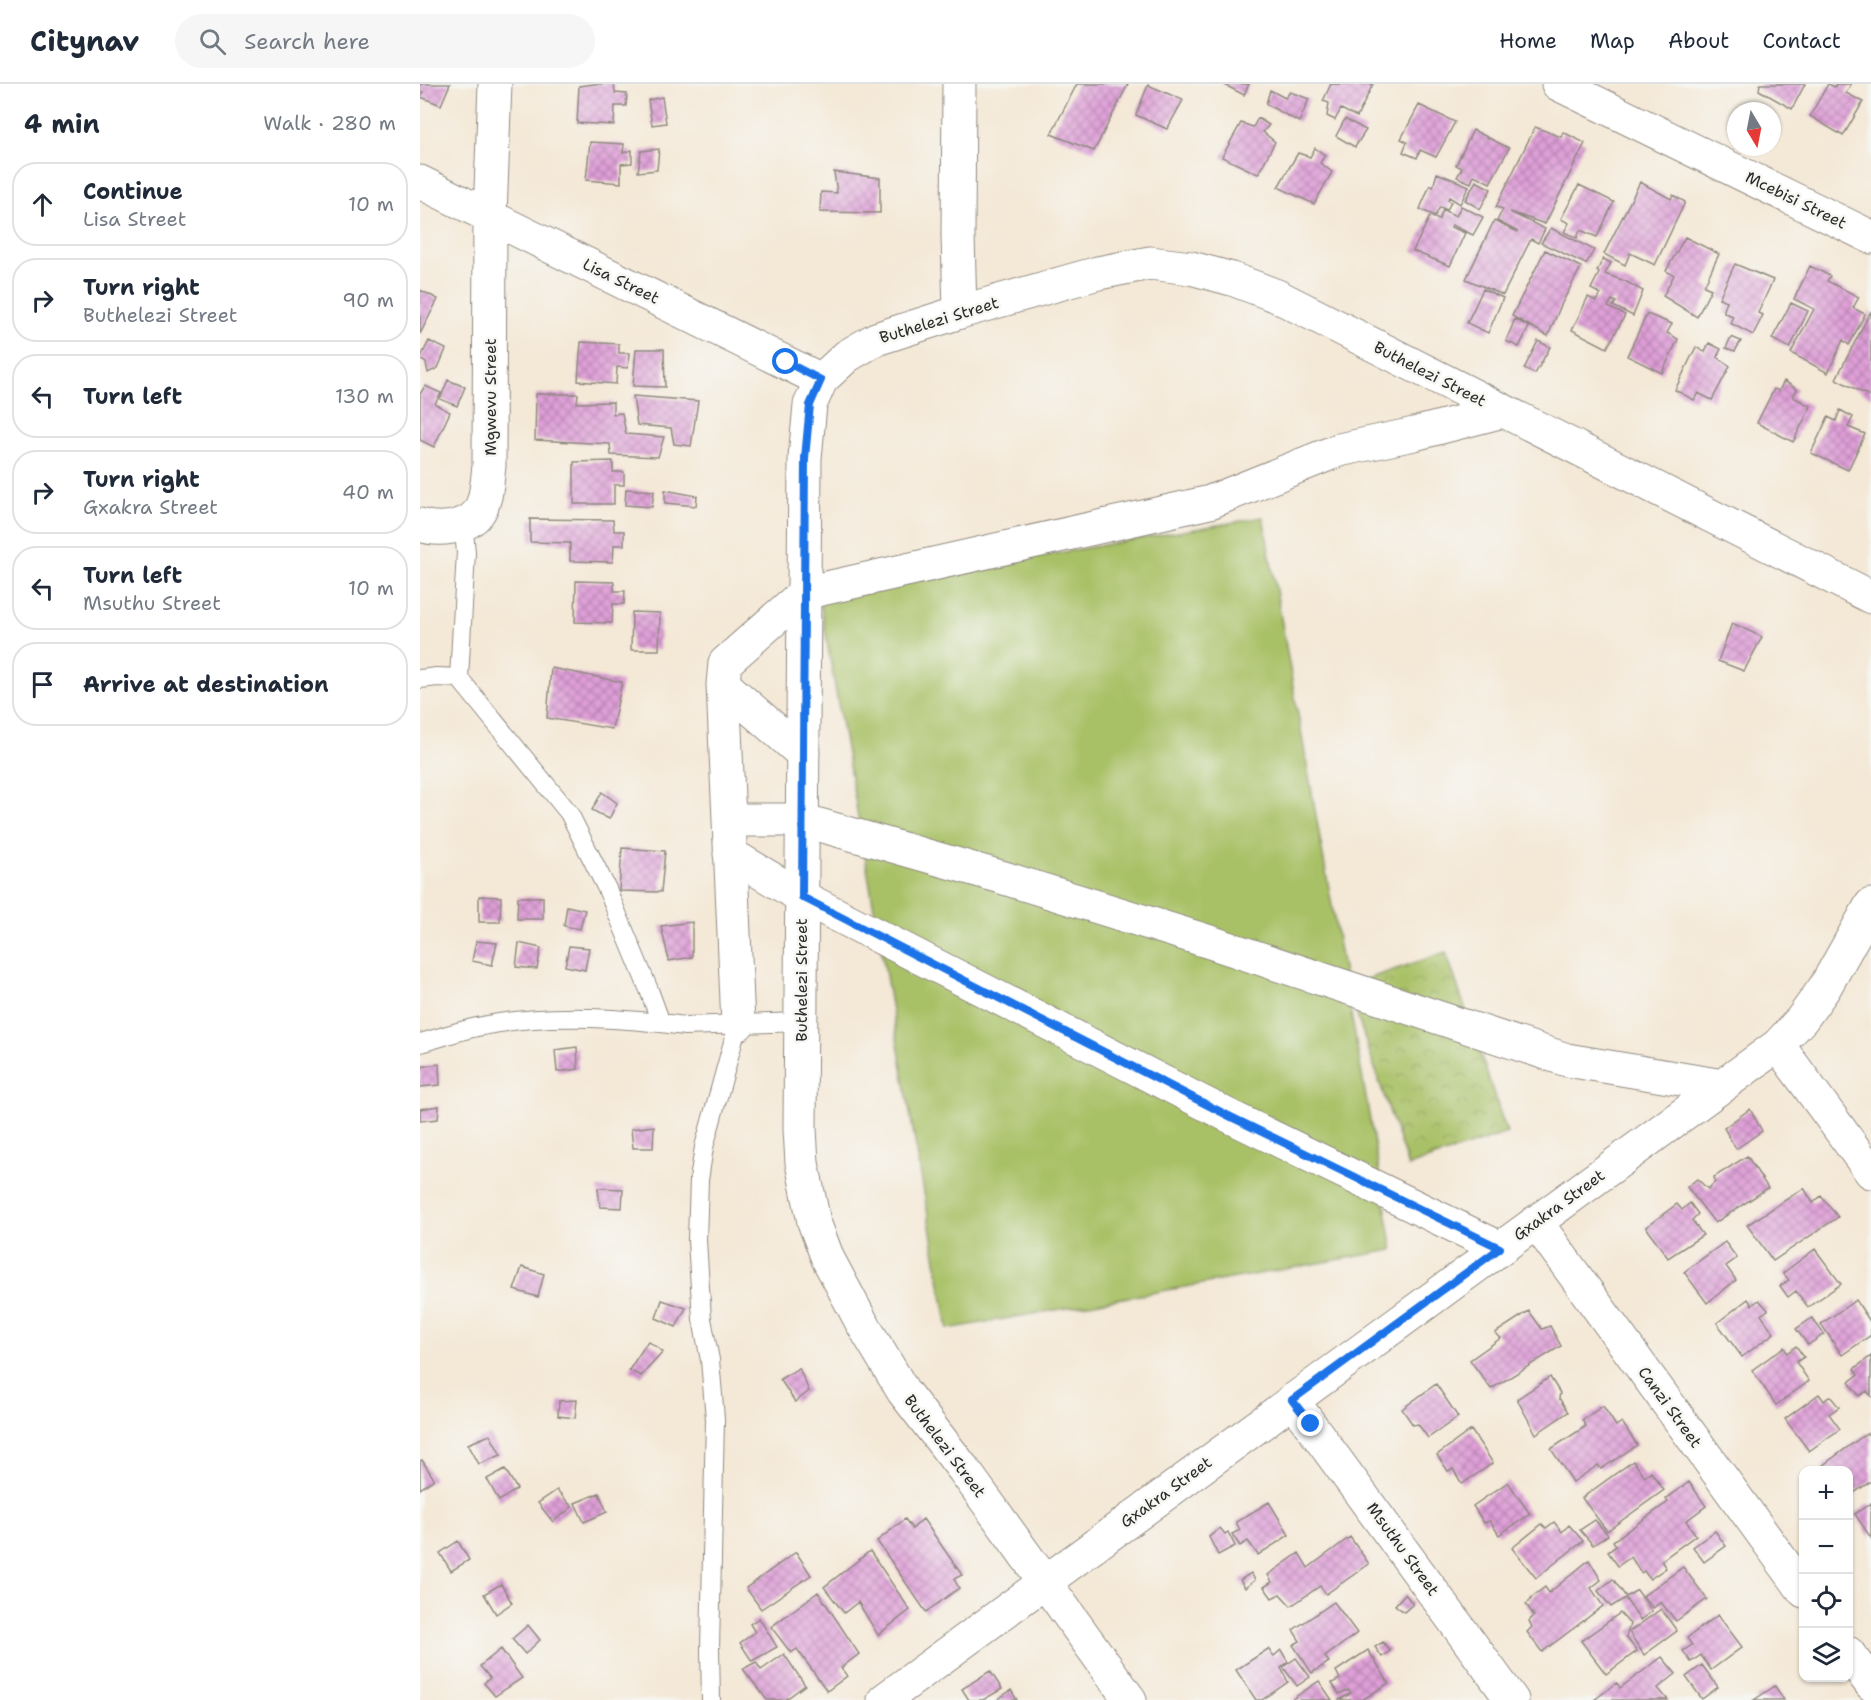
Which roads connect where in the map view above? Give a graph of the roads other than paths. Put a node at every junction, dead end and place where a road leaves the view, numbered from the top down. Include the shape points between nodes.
1 (495, 84) edge
2 (959, 84) edge
3 (1558, 84) edge
4 (420, 182) edge
5 (490, 216) junction
6 (1871, 237) edge
7 (960, 312) junction
8 (821, 380) junction
9 (1503, 411) junction
10 (464, 523) junction
11 (420, 525) edge
12 (804, 593) junction
13 (1871, 597) edge
14 (459, 678) junction
15 (420, 679) edge
16 (723, 684) junction
17 (803, 754) junction
18 (729, 820) junction
19 (802, 820) junction
20 (730, 854) junction
21 (802, 897) junction
22 (1871, 905) edge
23 (801, 1022) junction
24 (661, 1023) junction
25 (738, 1024) junction
26 (420, 1044) edge
27 (1778, 1045) junction
28 (1723, 1086) junction
29 (1871, 1172) edge
30 (1536, 1222) junction
31 (1500, 1248) junction
32 (1292, 1400) junction
33 (1045, 1582) junction
34 (1799, 1585) edge
35 (1853, 1660) edge
36 (1871, 1684) edge
37 (711, 1700) edge
38 (884, 1700) edge
39 (1130, 1700) edge
40 (1512, 1700) edge

1 - 5 street, Mgwevu Street
2 - 7 street
3 - 6 street, Mcebisi Street
4 - 5 street, Lisa Street
5 - 8 street, Lisa Street
5 - 10 street, Mgwevu Street via 489,466 478,513
7 - 8 street, Buthelezi Street via 876,339 848,356
7 - 9 street, Buthelezi Street via 1098,273 1150,263 1191,268 1276,296
8 - 12 street, Buthelezi Street via 810,405 805,458
9 - 12 street via 1339,450 1210,502
9 - 13 street, Buthelezi Street
10 - 11 street via 445,528
10 - 14 lane
12 - 16 street via 725,663
12 - 17 street, Buthelezi Street
14 - 15 lane
14 - 24 lane via 569,813 607,889
16 - 17 street
16 - 18 street
17 - 19 street, Buthelezi Street
18 - 19 street
18 - 20 street
19 - 21 street, Buthelezi Street
19 - 28 street via 1199,938 1567,1060
20 - 21 street
20 - 25 street
21 - 23 street, Buthelezi Street
21 - 31 street via 1227,1115
22 - 27 street, Gxakra Street via 1825,987
23 - 25 lane
23 - 33 street, Buthelezi Street via 802,1163 814,1222 828,1259 903,1391
24 - 25 lane
24 - 26 lane via 609,1018 534,1020 478,1027
25 - 37 lane via 704,1147 697,1240 702,1320 715,1419
27 - 28 street, Gxakra Street
27 - 29 street
28 - 30 street, Gxakra Street
30 - 31 street, Gxakra Street
30 - 34 street, Canzi Street
31 - 32 street, Gxakra Street
32 - 33 street, Gxakra Street
32 - 40 street, Msuthu Street
33 - 38 street, Gxakra Street
33 - 39 street, Buthelezi Street
35 - 36 street

